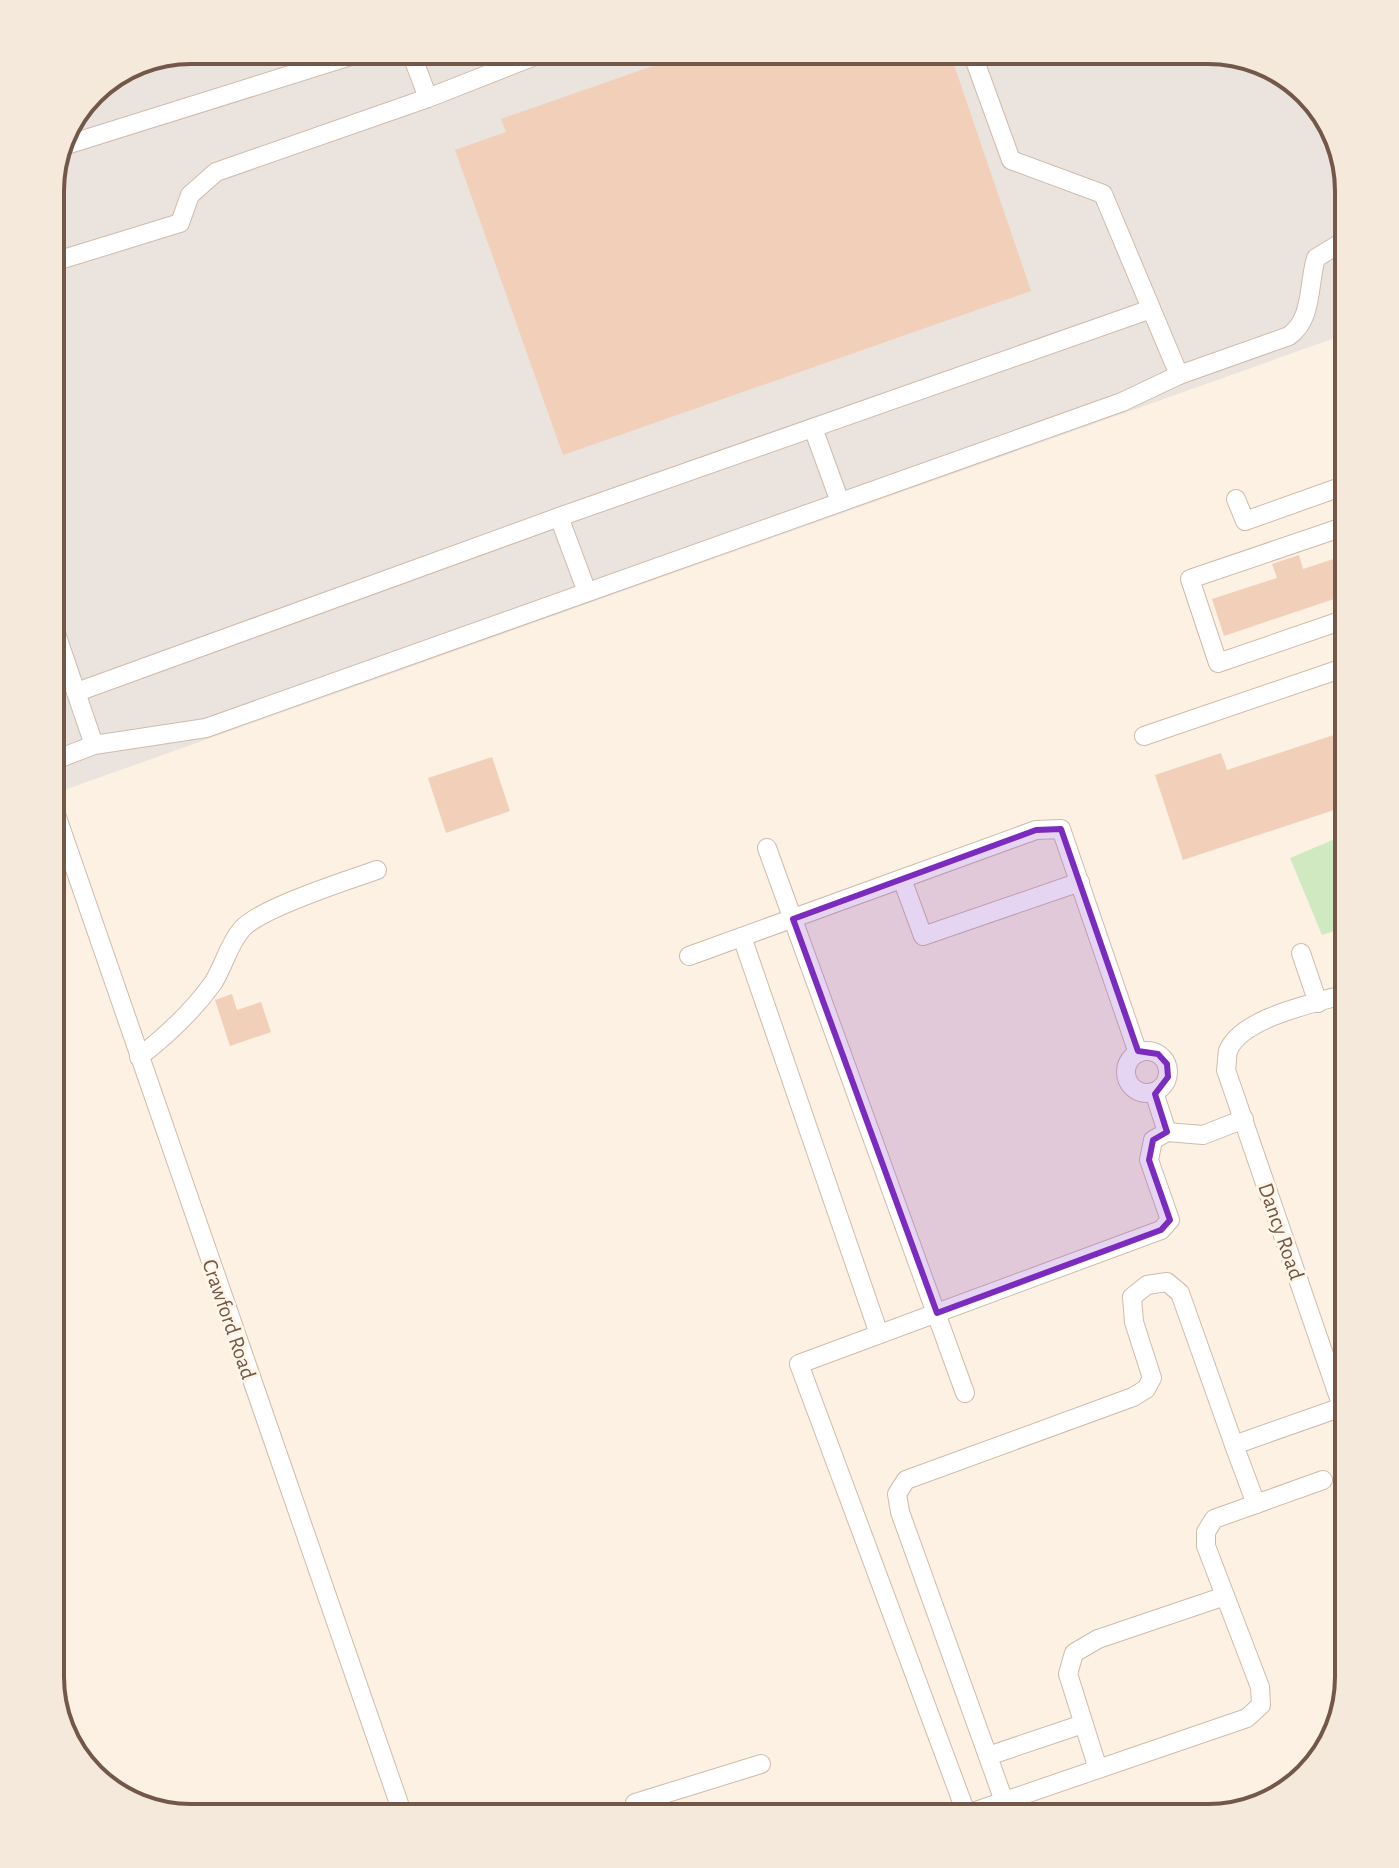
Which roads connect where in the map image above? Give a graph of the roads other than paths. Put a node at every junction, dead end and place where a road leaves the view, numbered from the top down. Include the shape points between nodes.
1 (325, 64) edge
2 (415, 64) edge
3 (514, 64) edge
4 (976, 64) edge
5 (428, 98) junction
6 (74, 143) edge
7 (1335, 246) edge
8 (64, 259) edge
9 (1151, 309) junction
10 (1179, 375) junction
11 (813, 428) junction
12 (1335, 489) edge
13 (1236, 499) dead end
14 (840, 502) junction
15 (559, 517) junction
16 (1335, 530) edge
17 (587, 592) junction
18 (1335, 623) edge
19 (64, 655) edge
20 (1335, 671) edge
21 (77, 692) junction
22 (1144, 736) dead end
23 (94, 745) junction
24 (64, 757) edge
25 (767, 848) dead end
26 (64, 852) edge
27 (377, 870) dead end
28 (902, 879) junction
29 (1080, 882) junction
30 (793, 919) junction
31 (742, 937) junction
32 (1301, 953) dead end
33 (689, 956) dead end
34 (1335, 998) edge
35 (1318, 1003) junction
36 (1138, 1053) junction
37 (139, 1057) junction
38 (1154, 1092) junction
39 (1244, 1119) junction
40 (1167, 1132) junction
41 (937, 1313) junction
42 (879, 1334) junction
43 (1335, 1386) edge
44 (965, 1393) dead end
45 (1335, 1409) edge
46 (1234, 1445) junction
47 (1323, 1480) dead end
48 (1256, 1504) junction
49 (1225, 1596) junction
50 (1083, 1724) junction
51 (988, 1756) junction
52 (761, 1764) dead end
53 (1098, 1769) junction
54 (1004, 1801) junction
55 (399, 1804) edge
56 (635, 1804) edge
57 (963, 1804) edge
58 (997, 1804) edge

1 - 6 street
2 - 5 street
3 - 5 street
4 - 9 street via 1011,160 1103,194
5 - 8 street via 216,172 190,195 180,223
7 - 10 street via 1316,258 1299,329
9 - 10 street
9 - 11 street
10 - 14 street via 1122,402
11 - 14 street
11 - 15 street
12 - 13 street via 1245,521
14 - 17 street
15 - 17 street
15 - 21 street
16 - 18 street via 1190,579 1218,663
17 - 23 street via 206,728
19 - 21 street
20 - 22 street
21 - 23 street
23 - 24 street
25 - 30 street
26 - 37 street, Crawford Road
27 - 37 street via 315,892 243,927 214,981
28 - 29 street via 1036,830 1061,829
28 - 29 street via 923,936
28 - 30 street
29 - 36 street
30 - 31 street
30 - 41 street
31 - 33 street
31 - 42 street
32 - 35 street
34 - 35 street
35 - 39 street, Dancy Road via 1253,1025 1228,1052 1226,1070
36 - 38 street via 1128,1062 1129,1083 1140,1092
36 - 38 street via 1152,1051 1167,1064 1165,1084
37 - 55 street, Crawford Road
38 - 40 street
39 - 40 street via 1203,1135
39 - 43 street, Dancy Road
40 - 41 street via 1153,1140 1149,1160 1170,1220 1161,1230
41 - 42 street
41 - 44 street
42 - 57 street via 799,1364
45 - 46 street
46 - 48 street
46 - 51 street via 1180,1293 1167,1282 1147,1285 1132,1297 1134,1322 1152,1378 1146,1389 906,1480 897,1494 900,1512
47 - 48 street
48 - 49 street via 1214,1519 1206,1532
49 - 50 street via 1098,1639 1074,1653 1068,1674
49 - 53 street via 1260,1687 1261,1705 1247,1718
50 - 51 street
50 - 53 street
51 - 54 street
52 - 56 street
53 - 54 street
54 - 58 street

